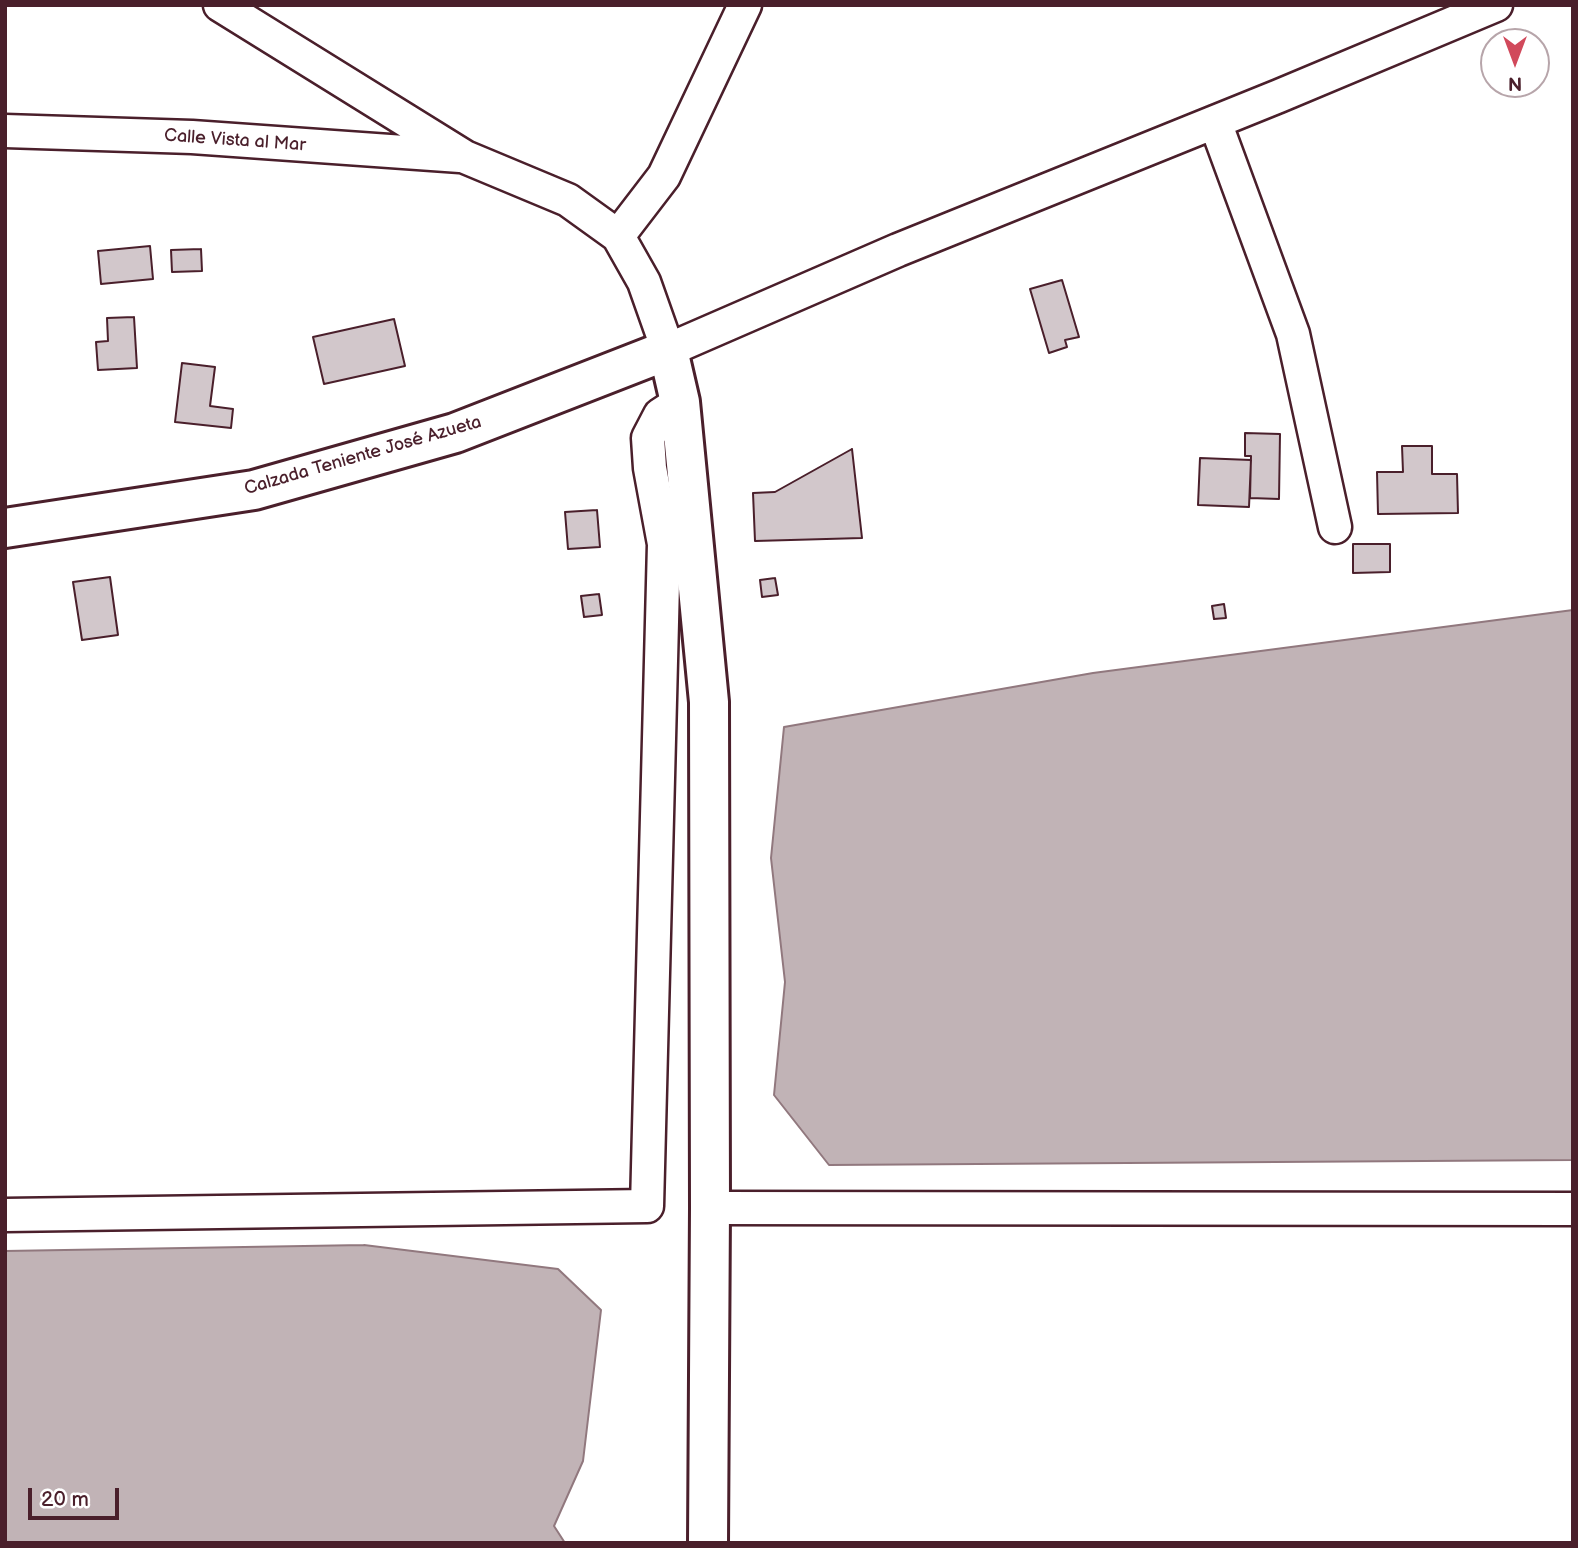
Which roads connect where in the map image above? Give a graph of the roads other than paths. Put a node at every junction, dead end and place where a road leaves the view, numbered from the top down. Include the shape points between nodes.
1 (220, 5) edge
2 (745, 5) edge
3 (1496, 5) edge
4 (1215, 122) junction
5 (5, 131) edge
6 (465, 157) junction
7 (618, 236) junction
8 (668, 350) junction
9 (680, 402) junction
10 (1335, 527) dead end
11 (5, 528) edge
12 (710, 1208) junction
13 (1573, 1209) edge
14 (5, 1215) edge
15 (708, 1543) edge

1 - 6 street
2 - 7 street via 664,176
3 - 4 street
4 - 8 street via 898,250
4 - 10 street via 1293,334
5 - 6 street, Calle Vista al Mar via 192,137
6 - 7 street via 568,201
7 - 8 street via 644,282
8 - 9 main road
8 - 11 main road, Calzada Teniente José Azueta via 455,433 254,489
9 - 12 main road via 709,702
9 - 14 street via 660,415 648,438 664,544 648,1206
12 - 13 street
12 - 15 main road

